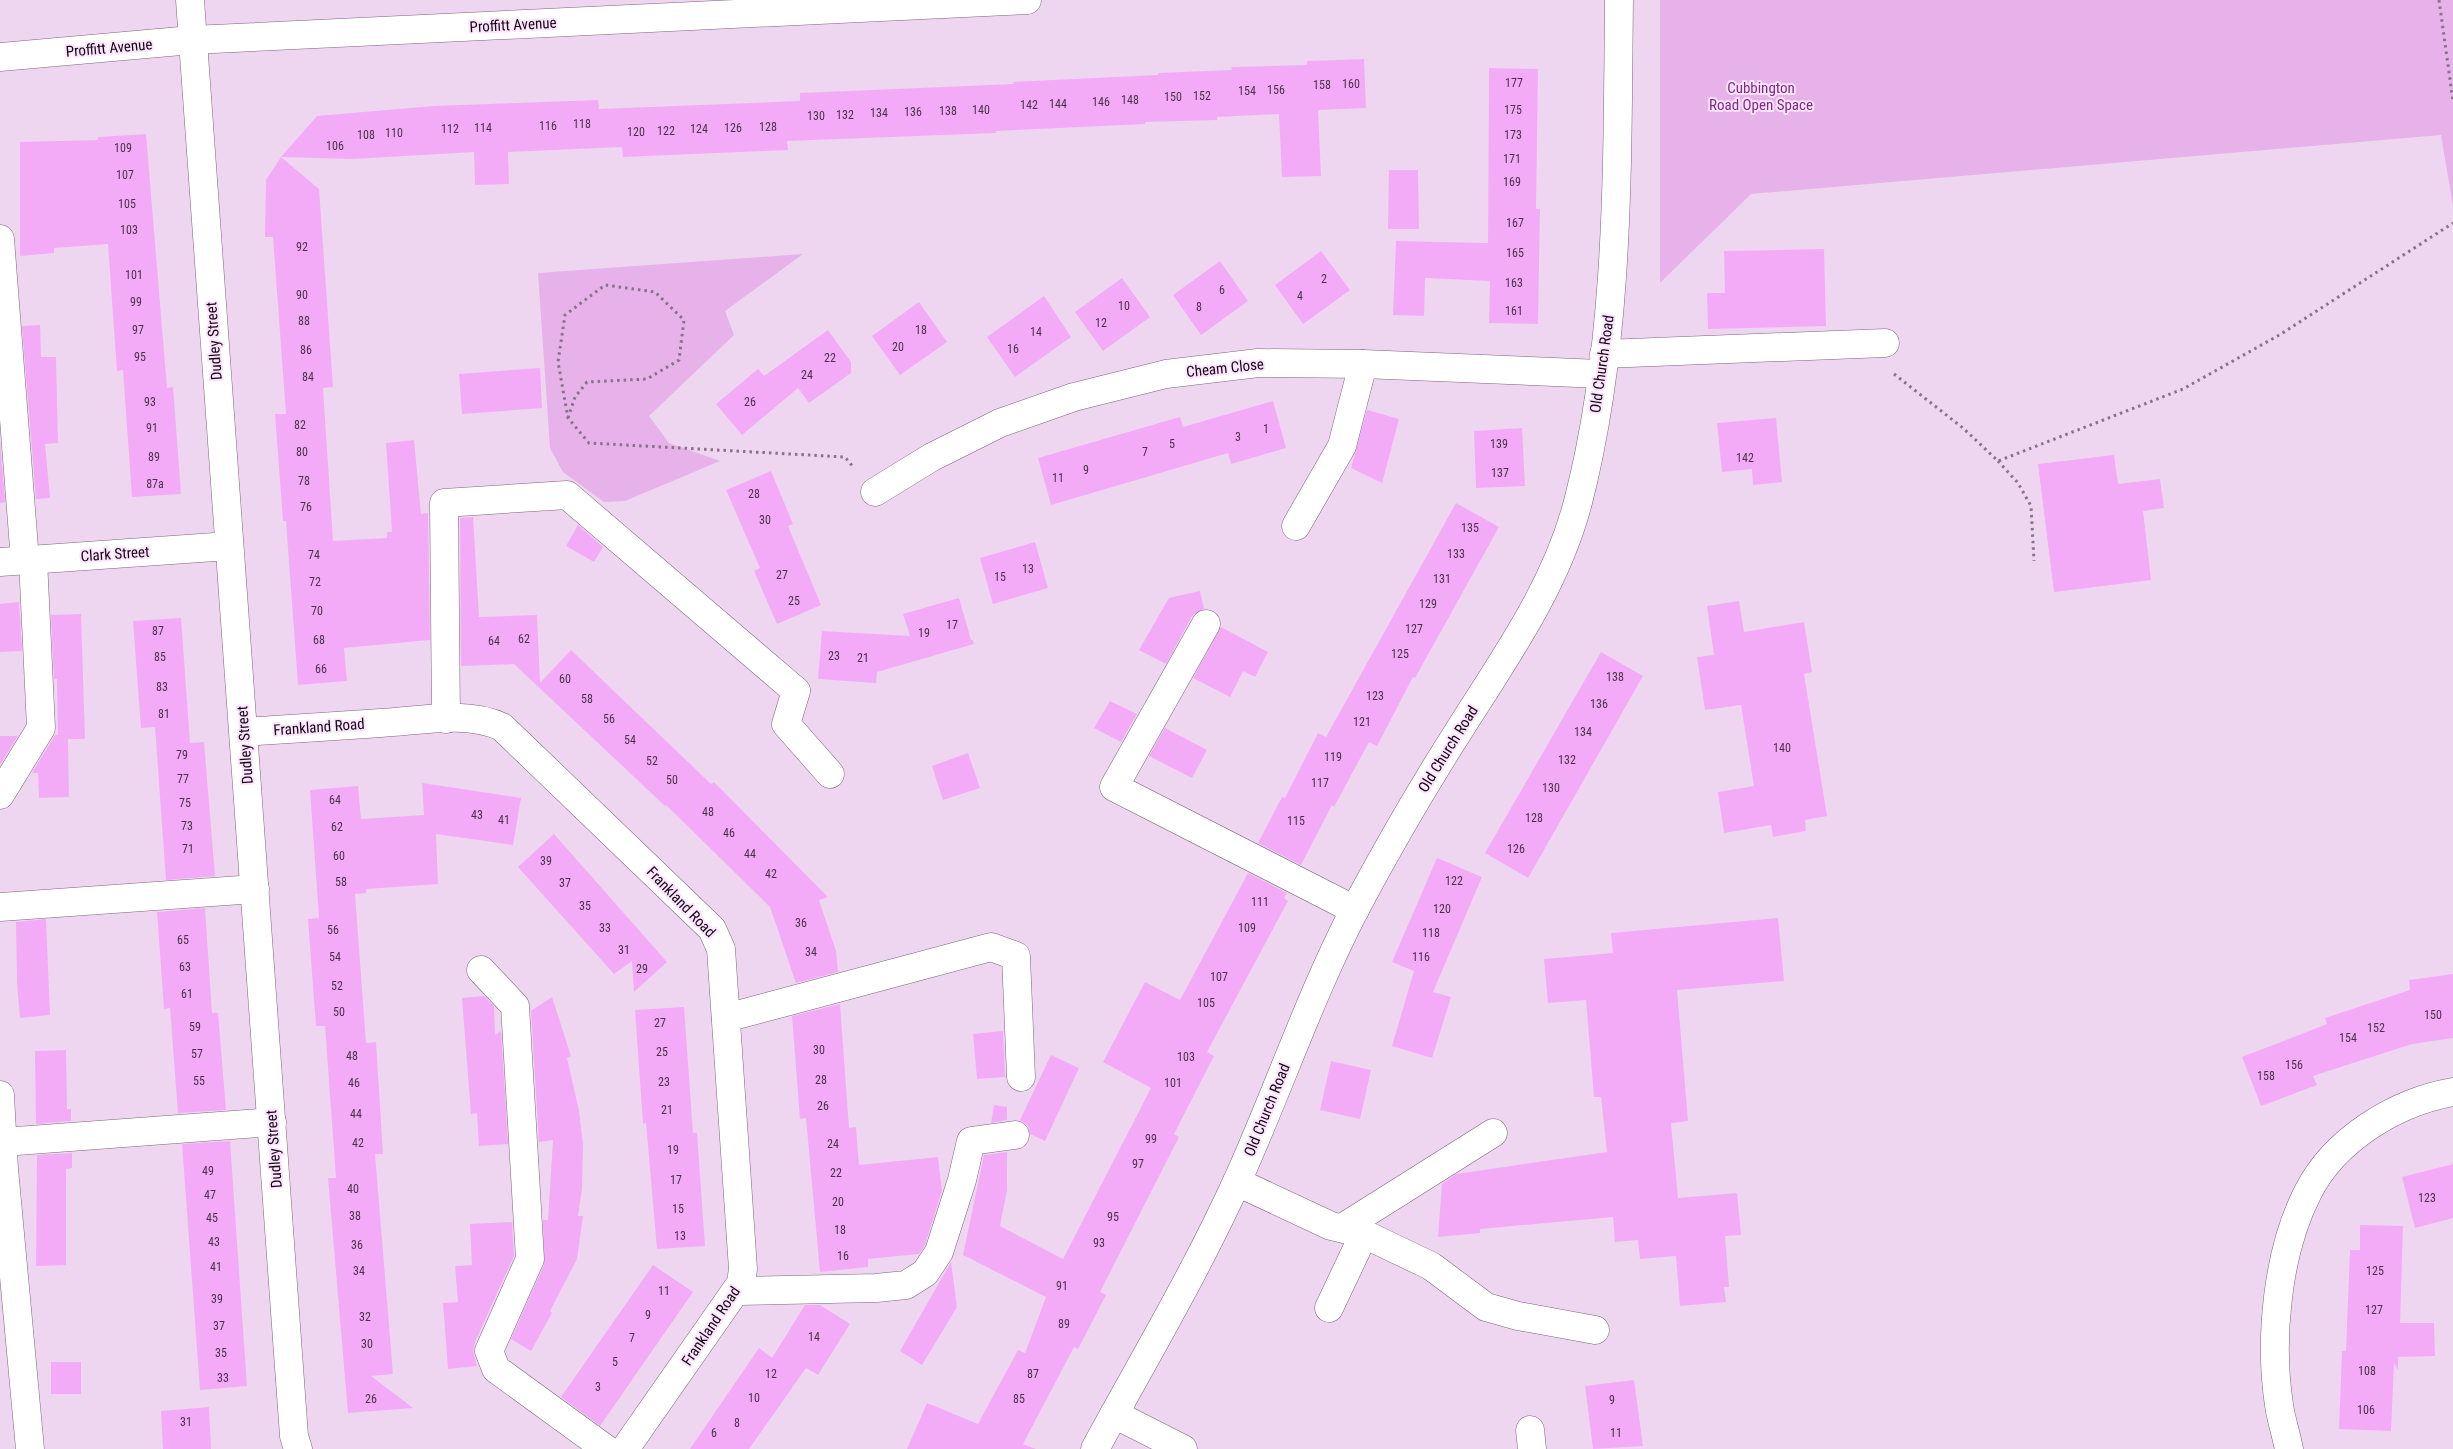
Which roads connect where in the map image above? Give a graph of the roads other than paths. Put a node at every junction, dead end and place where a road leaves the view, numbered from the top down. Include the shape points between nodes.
1 (190, 0) edge
2 (1027, 0) edge
3 (1619, 0) edge
4 (192, 40) junction
5 (0, 57) edge
6 (0, 240) edge
7 (1886, 343) dead end
8 (1363, 364) junction
9 (1602, 364) junction
10 (875, 492) road end
11 (1296, 526) dead end
12 (230, 546) junction
13 (19, 561) edge
14 (1206, 624) dead end
15 (446, 719) junction
16 (244, 732) junction
17 (830, 774) dead end
18 (0, 795) edge
19 (255, 889) junction
20 (0, 907) edge
21 (1355, 910) junction
22 (481, 970) dead end
23 (726, 1018) junction
24 (1021, 1078) dead end
25 (2453, 1092) edge
26 (0, 1095) edge
27 (272, 1122) junction
28 (1493, 1133) dead end
29 (1015, 1135) dead end
30 (3, 1142) junction
31 (1237, 1182) junction
32 (1353, 1231) junction
33 (737, 1291) junction
34 (1328, 1308) dead end
35 (1595, 1330) dead end
36 (1114, 1414) junction
37 (30, 1449) edge
38 (298, 1449) edge
39 (606, 1449) edge
40 (625, 1449) edge
41 (1095, 1449) edge
42 (1183, 1449) edge
43 (2289, 1449) edge

1 - 4 street, Dudley Street
2 - 4 street, Proffitt Avenue
3 - 9 street, Old Church Road via 1614,245
4 - 5 street, Proffitt Avenue
4 - 12 street, Dudley Street
6 - 13 street
7 - 9 street, Cheam Close
8 - 9 street, Cheam Close
8 - 10 street, Cheam Close via 1258,363 1166,374 1074,397 1000,423 932,456
8 - 11 street via 1342,446
9 - 21 street, Old Church Road via 1578,501 1550,580
12 - 13 street, Clark Street
12 - 16 street, Dudley Street
13 - 18 street via 41,728
14 - 21 street via 1114,787
15 - 16 street, Frankland Road
15 - 17 street via 444,503 567,495 796,691 786,724
15 - 23 street, Frankland Road via 479,719 502,727 712,929 721,949
16 - 19 street, Dudley Street
19 - 20 street
19 - 27 street, Dudley Street
21 - 31 street, Old Church Road via 1323,974
22 - 39 street via 515,1006 530,1259 489,1351 496,1369
23 - 24 street via 991,948 1016,956
23 - 33 street, Frankland Road via 743,1270
25 - 43 street via 2431,1096 2387,1115 2354,1137 2328,1162 2308,1192 2289,1239 2278,1305 2275,1360 2279,1406
26 - 30 street
27 - 30 street
27 - 38 street, Dudley Street via 294,1436
28 - 32 street
29 - 33 street via 971,1140 939,1252 924,1273 906,1285
30 - 37 street
31 - 32 street via 1315,1219
31 - 36 street, Old Church Road
32 - 34 street
32 - 35 street via 1431,1266 1486,1307
33 - 40 street, Frankland Road
36 - 41 street, Old Church Road
36 - 42 street

